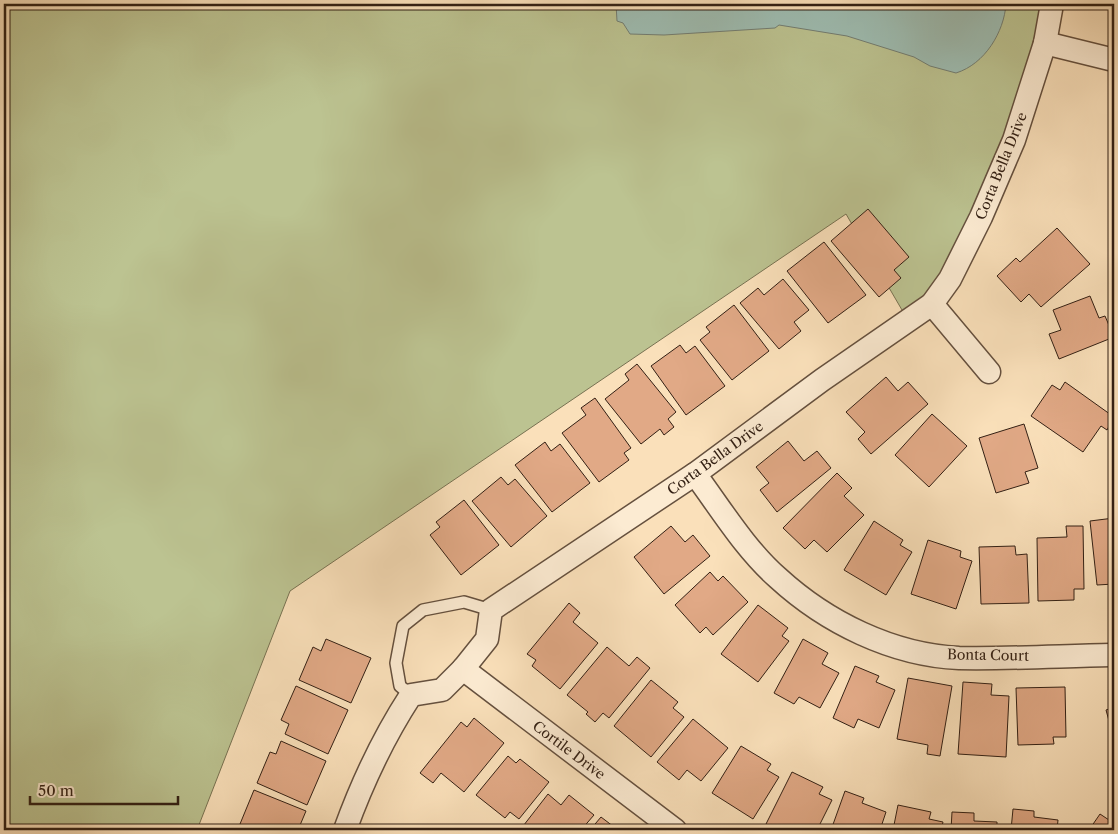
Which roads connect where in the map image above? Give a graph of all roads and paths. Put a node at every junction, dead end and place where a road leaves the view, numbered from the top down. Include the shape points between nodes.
1 (1052, 4) edge
2 (1045, 43) junction
3 (1114, 60) edge
4 (932, 304) junction
5 (989, 372) dead end
6 (695, 474) junction
7 (491, 610) junction
8 (1111, 655) dead end
9 (463, 669) junction
10 (411, 696) junction
11 (345, 830) edge
12 (675, 830) edge

1 - 2 street, Corta Bella Drive
2 - 3 street
2 - 4 street, Corta Bella Drive via 1014,140 981,217 950,279
4 - 5 street
4 - 6 street, Corta Bella Drive
6 - 7 street, Corta Bella Drive
6 - 8 street, Bonta Court via 749,547 777,578 817,610 862,634 906,649 957,658
7 - 9 street via 487,638
7 - 10 lane via 464,602 423,610 403,626 396,663 400,686
9 - 10 street via 442,690
9 - 12 street, Cortile Drive
10 - 11 street via 392,725 358,794

